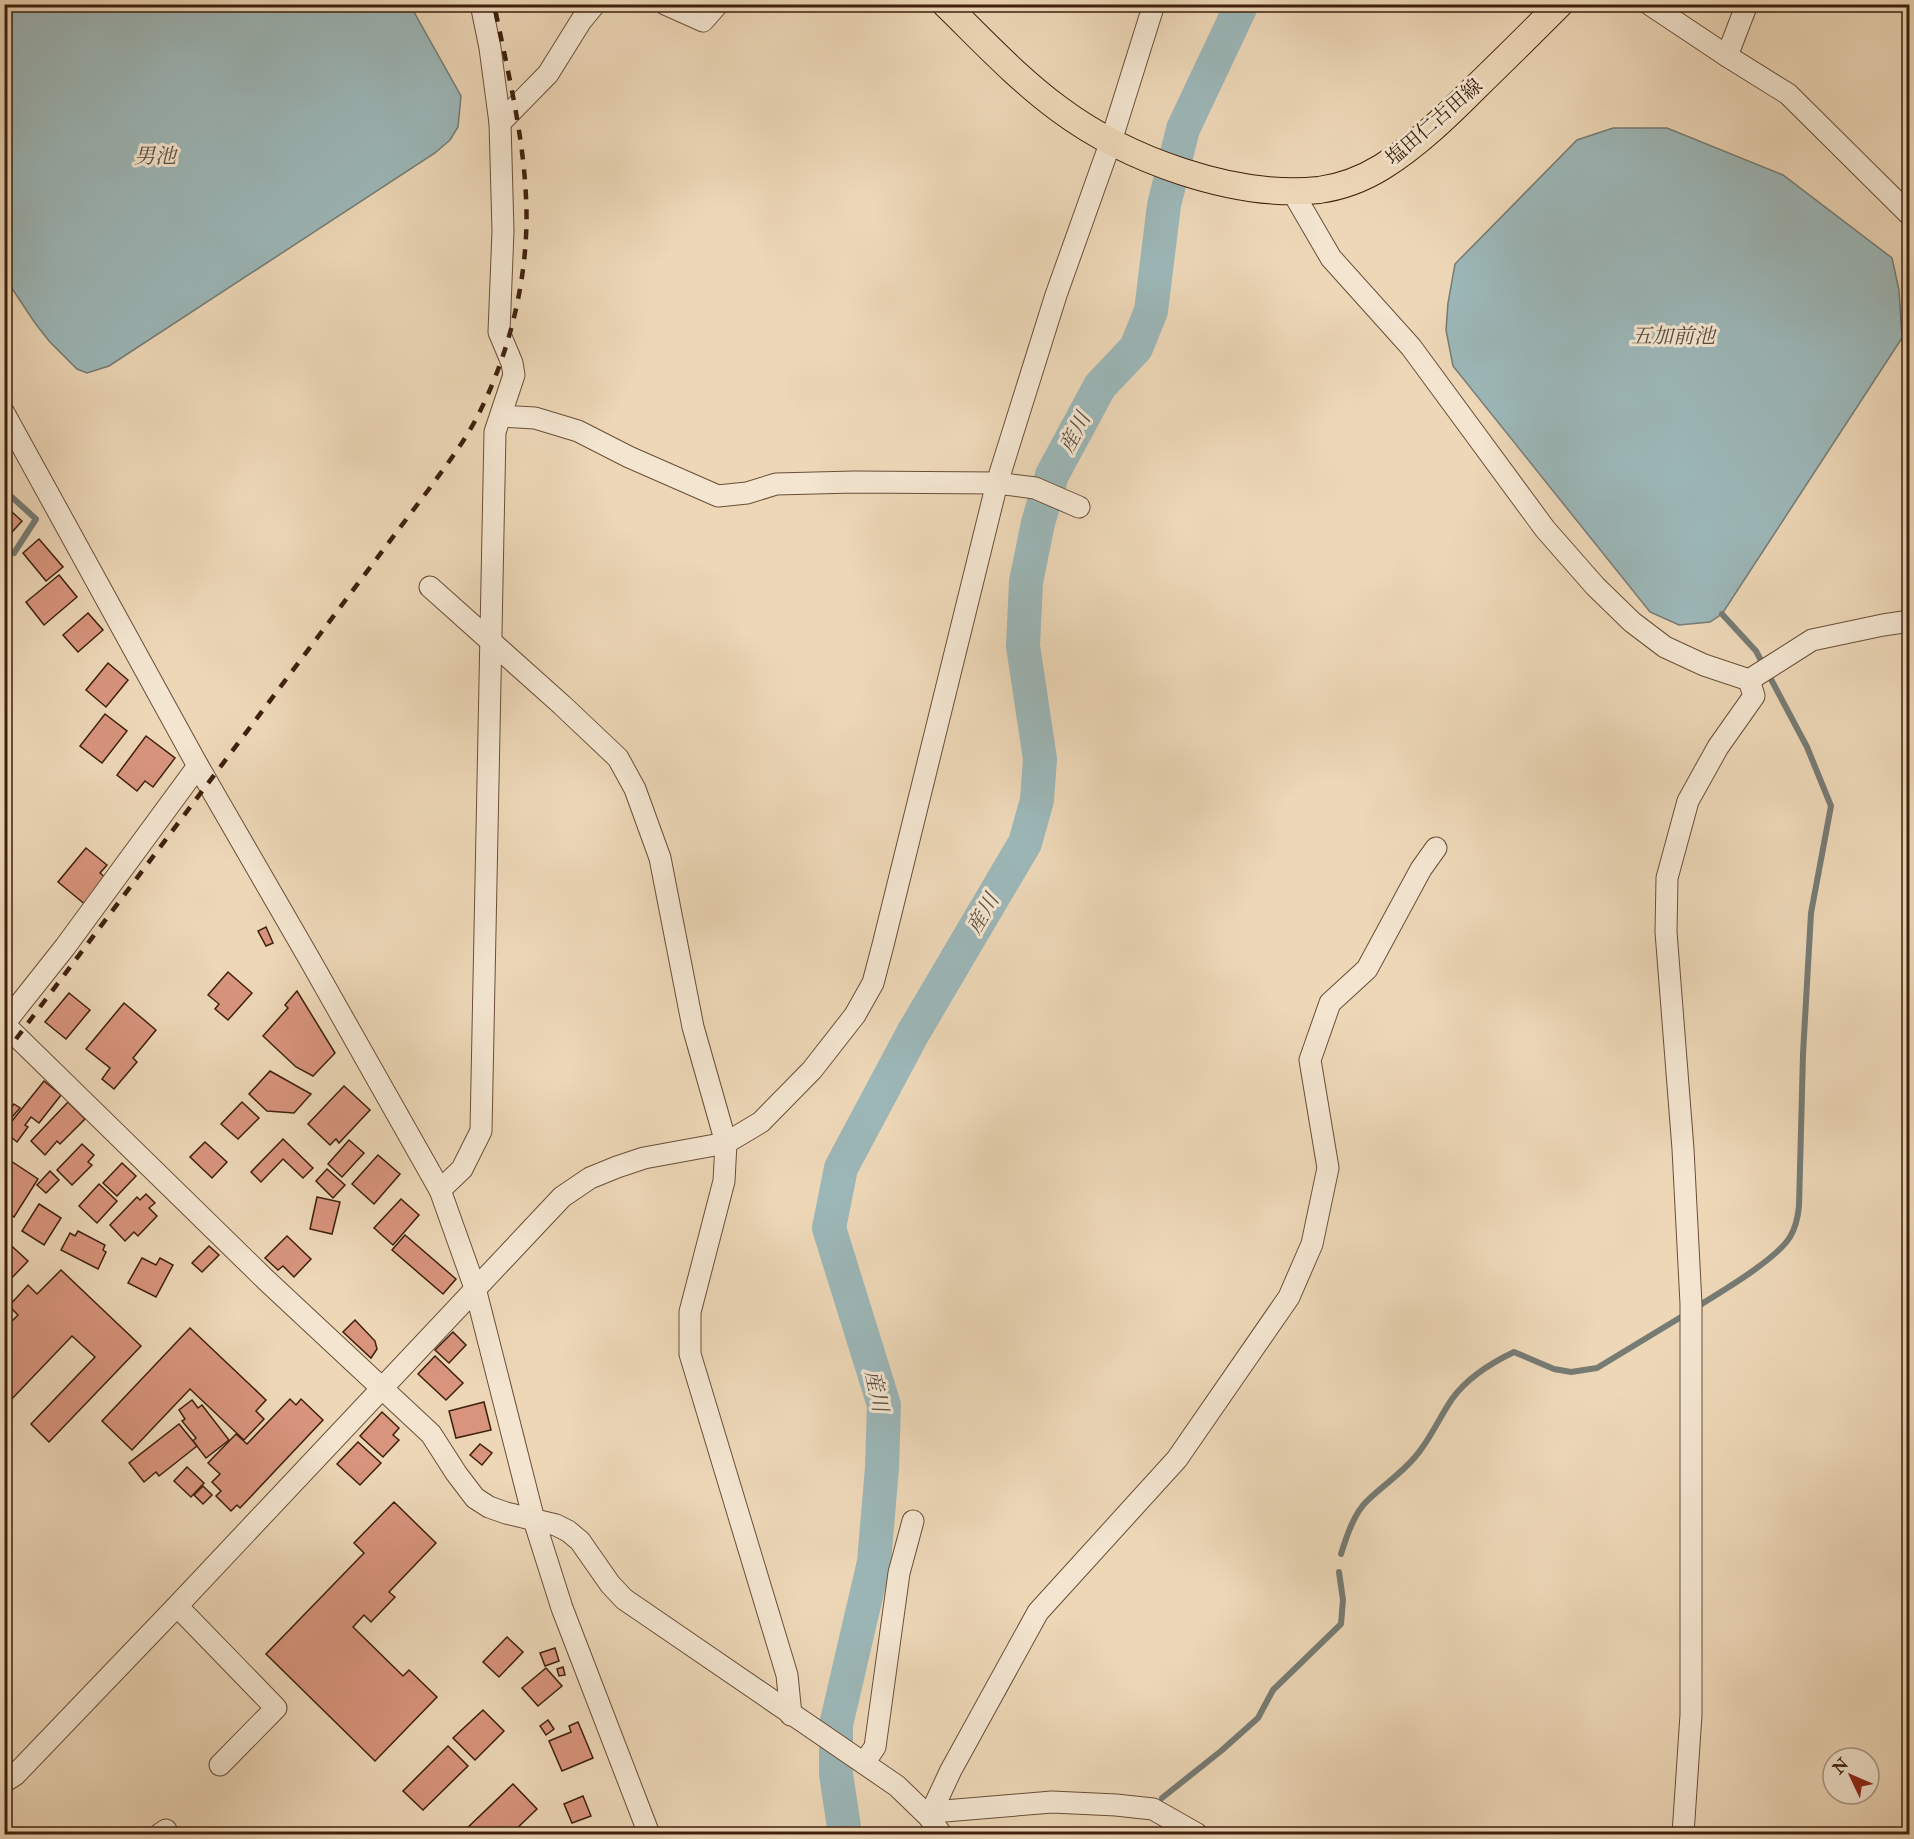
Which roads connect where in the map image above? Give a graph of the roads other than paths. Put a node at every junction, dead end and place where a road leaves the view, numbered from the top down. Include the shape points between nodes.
1 (481, 4) edge
2 (595, 4) edge
3 (665, 4) edge
4 (718, 4) edge
5 (945, 4) edge
6 (1154, 4) edge
7 (1560, 4) edge
8 (1649, 4) edge
9 (1747, 4) edge
10 (1726, 56) junction
11 (500, 123) junction
12 (1111, 141) junction
13 (1292, 191) junction
14 (1910, 215) edge
15 (4, 413) edge
16 (501, 416) junction
17 (997, 483) junction
18 (1079, 507) dead end
19 (430, 587) dead end
20 (1910, 621) edge
21 (490, 641) junction
22 (1749, 680) junction
23 (198, 766) junction
24 (1436, 848) dead end
25 (4, 1024) edge
26 (726, 1143) junction
27 (440, 1190) junction
28 (475, 1288) junction
29 (381, 1388) junction
30 (534, 1520) junction
31 (913, 1521) dead end
32 (177, 1606) junction
33 (797, 1718) junction
34 (862, 1762) junction
35 (220, 1766) dead end
36 (4, 1782) edge
37 (931, 1815) junction
38 (649, 1834) edge
39 (941, 1834) edge
40 (1197, 1834) edge
41 (1683, 1834) edge

1 - 11 street
2 - 11 street via 548,74
3 - 4 street via 703,21
5 - 12 main road, 塩田仁古田線 via 1020,77 1059,109
6 - 12 street
7 - 13 main road, 塩田仁古田線 via 1454,108 1382,167 1349,183
8 - 10 street
9 - 10 street
10 - 14 street via 1788,94
11 - 16 street via 503,231 499,332 514,375
12 - 13 main road, 塩田仁古田線 via 1214,181
12 - 17 street via 1056,295
13 - 22 street via 1331,258 1411,347 1532,511 1595,586 1665,647
15 - 23 street
16 - 17 street via 535,418 578,431 718,496 776,484
16 - 21 street via 495,432
17 - 18 street via 1035,488
17 - 26 street via 873,983 855,1015 812,1070 761,1122
19 - 21 street
20 - 22 street via 1812,640
21 - 26 street via 618,758 635,789 660,858 693,1027
21 - 27 street via 481,1131 462,1169
22 - 41 street via 1754,696 1718,747 1688,801 1668,878 1666,932 1691,1304 1691,1714
23 - 25 street via 66,947
23 - 27 street
24 - 37 street via 1420,869 1367,969 1330,1003 1310,1060 1328,1168 1312,1244 1289,1297 1177,1459 1038,1612 951,1770
25 - 29 street
26 - 28 street via 644,1158 590,1178 562,1197
26 - 33 street via 724,1181 690,1312 690,1354
27 - 28 street
28 - 29 street
28 - 30 street
29 - 30 street via 431,1434 475,1498 489,1507
29 - 32 street
30 - 33 street via 556,1525 580,1540 624,1599
30 - 38 street via 561,1608
31 - 34 street via 899,1573 875,1747
32 - 35 street via 276,1708
32 - 36 street
33 - 34 street
34 - 37 street
37 - 39 street
37 - 40 street via 1052,1802 1116,1805 1153,1809

